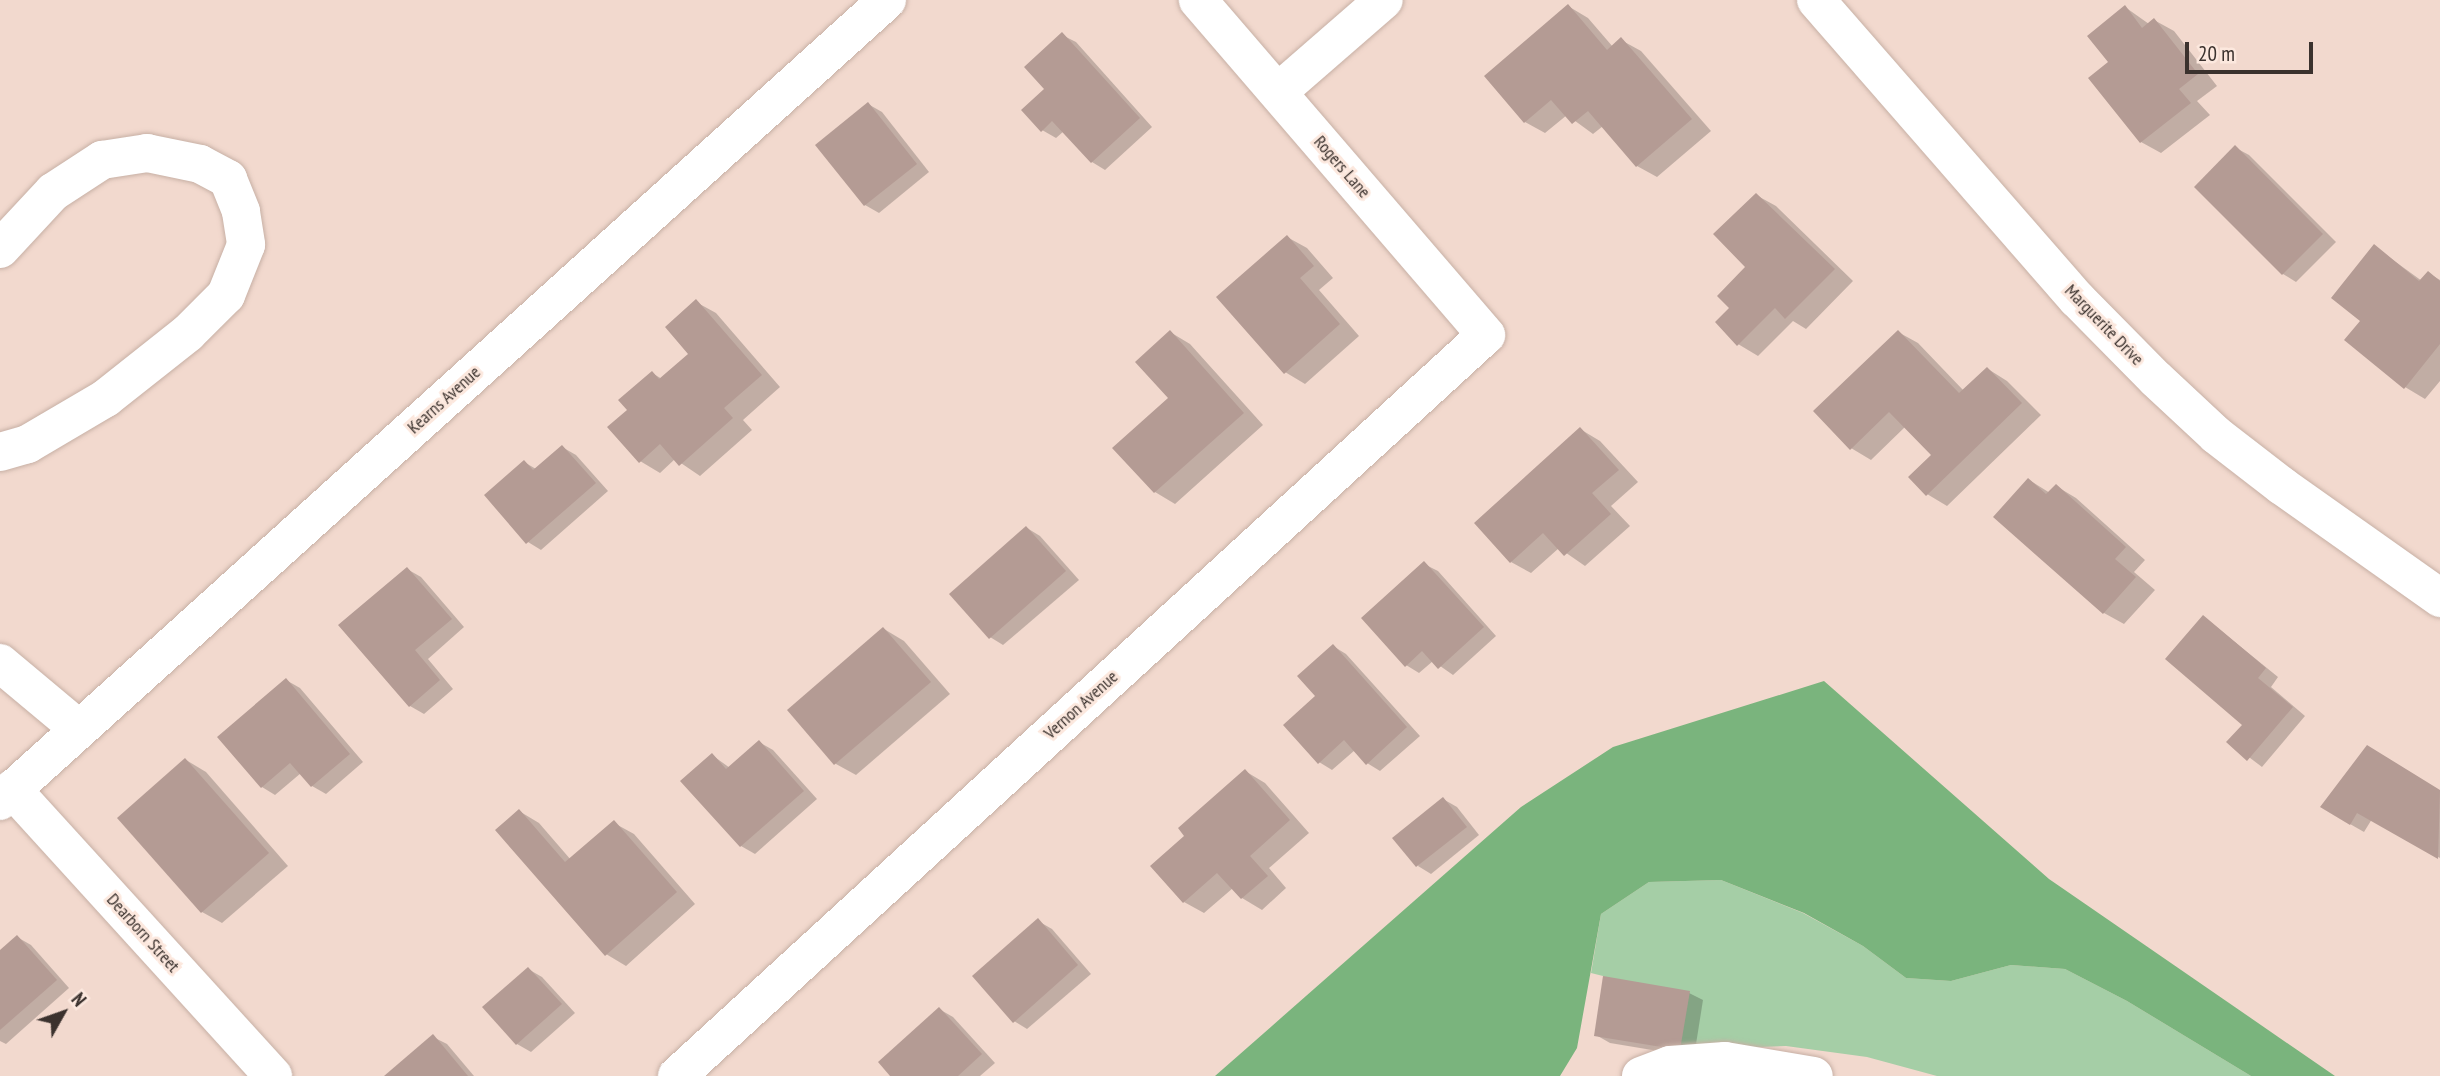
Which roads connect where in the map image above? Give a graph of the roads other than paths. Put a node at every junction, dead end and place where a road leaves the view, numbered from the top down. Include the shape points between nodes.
1 (887, 0) edge
2 (1198, 0) edge
3 (1384, 0) edge
4 (1816, 0) edge
5 (1278, 92) junction
6 (0, 249) edge
7 (1486, 335) joint
8 (0, 452) edge
9 (2440, 598) edge
10 (0, 663) edge
11 (79, 729) junction
12 (6, 795) edge
13 (273, 1076) edge
14 (677, 1076) edge
15 (1641, 1076) edge
16 (1814, 1076) edge

1 - 11 street, Kearns Avenue
2 - 5 street, Rogers Lane
3 - 5 street
4 - 9 street, Marguerite Drive via 2077,299 2156,379 2216,435 2282,486
5 - 7 street, Rogers Lane
6 - 8 street via 52,192 92,166 102,160 148,153 200,164 228,179 247,245 226,295 188,333 106,398 28,444
7 - 14 street, Vernon Avenue
10 - 11 street
11 - 12 street, Kearns Avenue
12 - 13 street, Dearborn Street
15 - 16 street via 1670,1065 1725,1061

